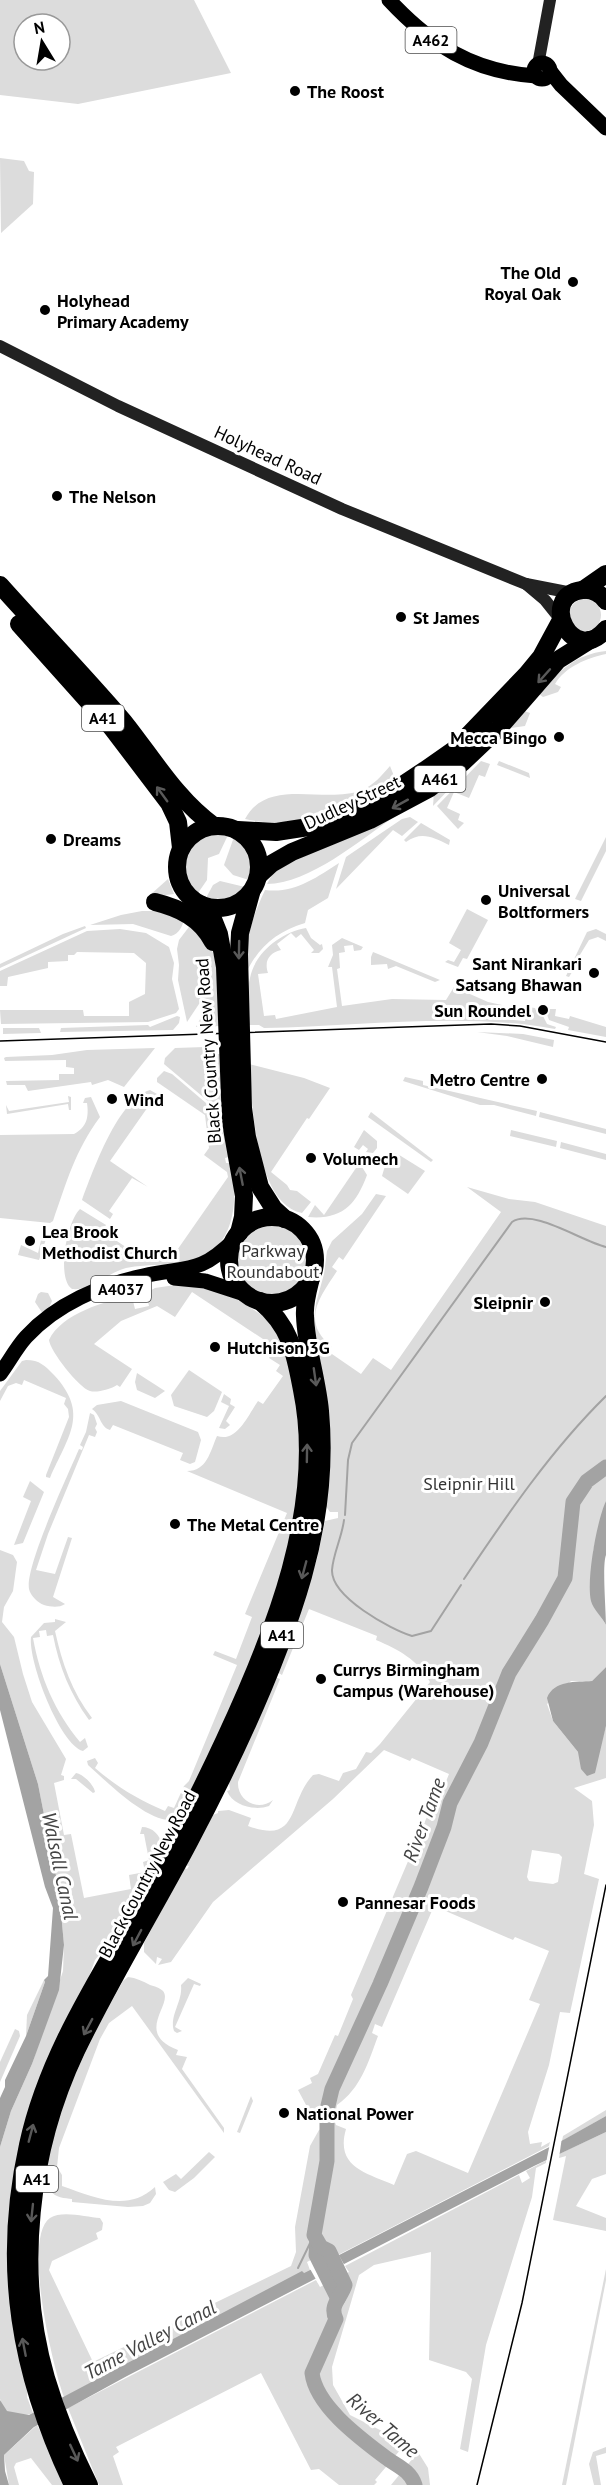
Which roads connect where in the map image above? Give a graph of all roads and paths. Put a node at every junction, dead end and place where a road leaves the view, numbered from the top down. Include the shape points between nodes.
1 (389, 0) edge
2 (550, 0) edge
3 (542, 71) junction
4 (606, 128) edge
5 (0, 346) edge
6 (606, 574) edge
7 (526, 584) junction
8 (0, 585) edge
9 (578, 592) junction
10 (606, 601) edge
11 (0, 603) edge
12 (561, 620) junction
13 (600, 636) edge
14 (228, 828) junction
15 (181, 848) junction
16 (255, 885) junction
17 (155, 902) dead end
18 (194, 910) junction
19 (285, 1219) junction
20 (237, 1237) junction
21 (311, 1278) junction
22 (254, 1298) junction
23 (11, 1359) junction
24 (0, 1374) edge
25 (46, 2400) junction
26 (54, 2424) junction
27 (73, 2485) edge
28 (89, 2485) edge

1 - 3 main road, A462 via 417,29 456,56 514,75
2 - 3 street via 541,43
3 - 4 main road, A462
5 - 7 street, Holyhead Road via 267,477
6 - 9 highway
7 - 9 street, Holyhead Road
7 - 12 street, Holyhead Road
8 - 14 highway, A41 via 102,696 184,799 201,817
9 - 10 highway via 597,592
9 - 12 highway, Dudley Street via 562,604
15 -> 11 highway, A41 via 178,822 169,803 142,766
12 - 13 highway via 569,634 581,640
12 - 14 highway, Dudley Street / A461 via 527,674 454,748 392,792 315,826 276,832
13 -> 16 highway, Dudley Street / A461 via 558,660 499,729 430,788 370,820 292,852 271,864
14 - 15 highway via 198,831
14 - 16 highway via 246,836 256,850 259,859
15 - 18 highway via 177,860 179,881
16 - 18 highway via 238,904
16 -> 19 highway, Black Country New Road / A41 via 240,933 243,1108 251,1160 260,1187
17 - 18 highway
20 -> 18 highway, Black Country New Road / A41 via 244,1196 231,1123 225,967 213,919
19 - 20 highway via 261,1219
19 - 21 highway, A41 via 296,1224 311,1242 315,1260
20 - 22 highway, A41 via 230,1251 230,1268 236,1282
20 - 23 main road, A4037 via 221,1254 199,1266 117,1282 65,1305 28,1335
21 - 22 highway via 287,1300 273,1303
21 -> 25 highway, Black Country New Road / A41 via 304,1314 319,1400 322,1457 313,1534 298,1592 223,1775 75,2051 46,2134 33,2206 31,2279
22 - 23 main road, A4037 via 190,1278 135,1284 71,1312
25 -> 22 highway, Black Country New Road / A41 via 31,2377 19,2317 16,2265 20,2188 37,2109 74,2022 176,1839 239,1708 280,1602 298,1536 306,1477 304,1396 291,1341 279,1319
23 - 24 main road, A4037
25 - 26 highway, Black Country New Road / A41
26 - 27 highway, Black Country New Road / A41
26 -> 28 highway, Black Country New Road / A41

